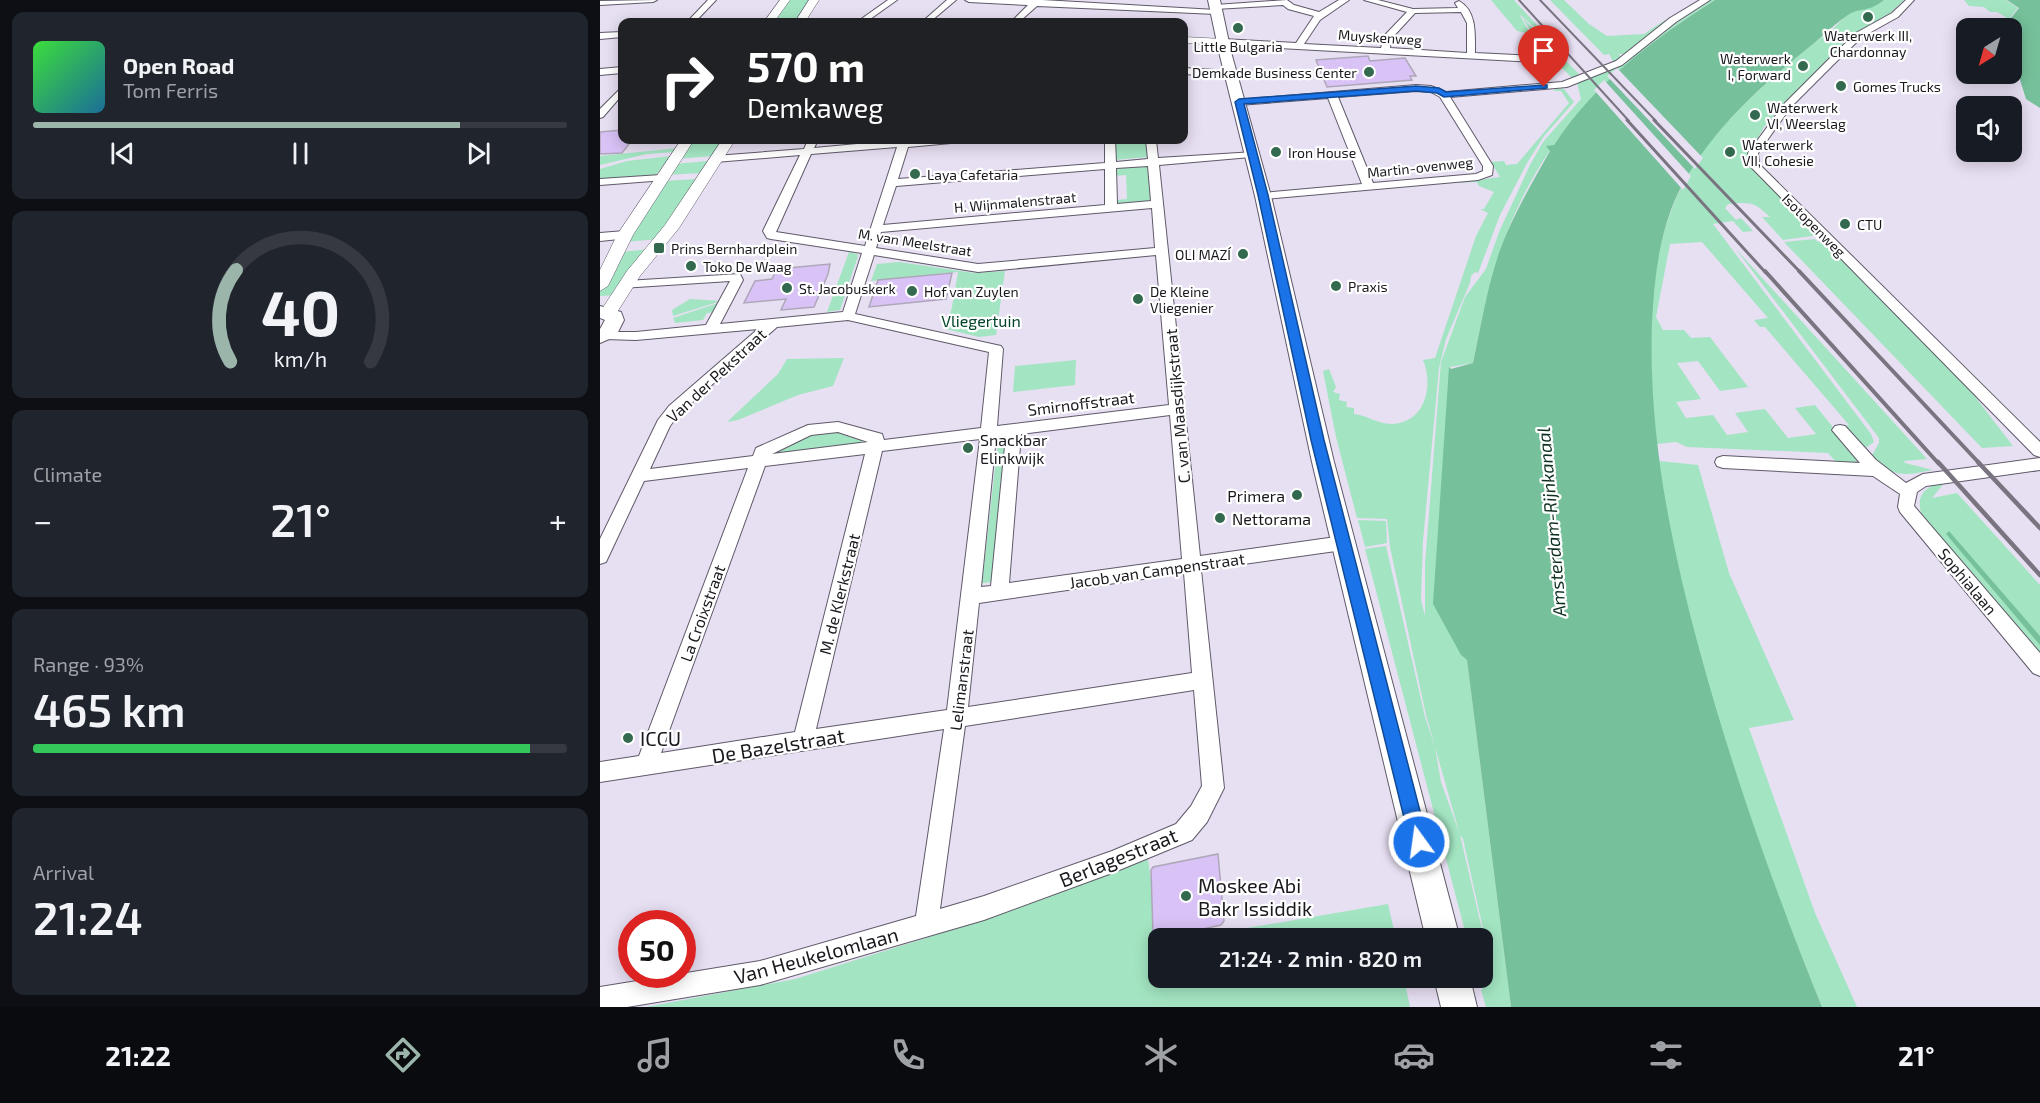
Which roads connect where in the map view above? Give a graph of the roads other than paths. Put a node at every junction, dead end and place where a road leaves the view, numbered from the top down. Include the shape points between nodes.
1 (644, 0) edge
2 (653, 0) edge
3 (712, 0) edge
4 (784, 0) edge
5 (814, 0) edge
6 (893, 0) edge
7 (952, 0) edge
8 (969, 0) edge
9 (1122, 0) edge
10 (1345, 0) edge
11 (1368, 0) edge
12 (1457, 0) edge
13 (1706, 0) edge
14 (1910, 0) edge
15 (1284, 1) edge
16 (1036, 2) edge
17 (600, 3) edge
18 (1215, 6) edge
19 (1464, 10) junction
20 (1114, 12) junction
21 (1413, 12) junction
22 (1319, 15) junction
23 (695, 18) edge
24 (772, 18) edge
25 (803, 18) edge
26 (868, 18) edge
27 (931, 18) edge
28 (1020, 18) edge
29 (618, 35) edge
30 (600, 36) edge
31 (1188, 40) edge
32 (1223, 42) junction
33 (1299, 46) junction
34 (1386, 50) junction
35 (1471, 55) junction
36 (1536, 59) dead end
37 (618, 70) edge
38 (1188, 71) edge
39 (600, 72) edge
40 (1231, 74) junction
41 (618, 95) edge
42 (1332, 95) junction
43 (1444, 95) junction
44 (1239, 102) junction
45 (600, 115) edge
46 (684, 144) edge
47 (725, 144) edge
48 (811, 144) edge
49 (875, 144) edge
50 (903, 144) edge
51 (1110, 144) edge
52 (1151, 144) edge
53 (808, 151) junction
54 (1251, 154) junction
55 (716, 159) junction
56 (1152, 161) junction
57 (1111, 164) junction
58 (661, 178) junction
59 (600, 182) edge
60 (892, 183) junction
61 (1369, 187) junction
62 (1263, 195) junction
63 (1157, 204) junction
64 (1111, 209) junction
65 (877, 229) junction
66 (625, 235) junction
67 (600, 237) edge
68 (869, 250) junction
69 (1161, 250) junction
70 (626, 285) junction
71 (600, 286) edge
72 (604, 312) edge
73 (848, 316) junction
74 (772, 324) junction
75 (711, 329) junction
76 (603, 336) edge
77 (1178, 409) junction
78 (1014, 430) junction
79 (1840, 430) dead end
80 (989, 433) junction
81 (875, 447) junction
82 (2040, 451) edge
83 (757, 462) junction
84 (1723, 462) dead end
85 (2040, 464) edge
86 (1876, 470) junction
87 (640, 476) junction
88 (1908, 491) junction
89 (1343, 543) junction
90 (600, 557) edge
91 (1191, 565) junction
92 (999, 592) junction
93 (972, 596) junction
94 (2040, 667) edge
95 (1203, 680) junction
96 (957, 718) junction
97 (803, 740) junction
98 (646, 765) junction
99 (600, 772) edge
100 (926, 925) junction
101 (1440, 928) edge
102 (1455, 988) edge
103 (600, 999) edge
104 (1460, 1007) edge

1 - 2 street
1 - 17 street
3 - 23 street
4 - 24 street
5 - 25 street
6 - 26 street
7 - 27 street
8 - 16 street
9 - 20 street
10 - 22 street
11 - 21 street
12 - 19 street
13 - 43 street via 1673,20 1619,63 1564,85
14 - 82 street, Isotopenweg via 1894,15 1859,35 1788,105 1753,153 1754,165
15 - 18 street
15 - 22 street
16 - 20 street
16 - 28 street
18 - 20 street
18 - 32 main road
19 - 21 street
19 - 35 street via 1471,23
21 - 34 street via 1387,38
22 - 33 street
29 - 30 street
31 - 32 street
32 - 33 street, Muyskenweg
32 - 40 main road
33 - 34 street, Muyskenweg
34 - 35 street, Muyskenweg
35 - 36 street, Muyskenweg
37 - 39 street
38 - 40 street
40 - 44 main road
41 - 45 street
42 - 43 street via 1427,88
42 - 44 street
42 - 61 street
43 - 61 street, Martin-ovenweg via 1488,166 1488,173
44 - 54 main road
46 - 58 street
47 - 55 street
48 - 53 street
49 - 53 street
50 - 60 street
51 - 57 street
52 - 56 street, C. van Maasdijkstraat
53 - 55 street
53 - 68 street, M. van Meelstraat via 769,231 771,235
54 - 56 street
54 - 62 main road
55 - 70 street via 671,228
56 - 57 street
56 - 63 street, C. van Maasdijkstraat
57 - 60 street
57 - 64 street
58 - 59 street
58 - 66 street
60 - 65 street
61 - 62 street, Martin-ovenweg
62 - 89 main road
63 - 64 street, H. Wijnmalenstraat
63 - 69 street, C. van Maasdijkstraat
64 - 65 street, H. Wijnmalenstraat
65 - 68 street
66 - 67 street
66 - 71 street
68 - 69 street, M. van Meelstraat via 978,268
68 - 73 street
69 - 77 street, C. van Maasdijkstraat
70 - 72 street
70 - 75 street via 736,277
72 - 76 main road via 616,321
73 - 74 street
73 - 80 street, Lelimanstraat via 996,349
74 - 75 street
74 - 87 street, Van der Pekstraat via 674,410 663,423
75 - 76 street
77 - 78 street, Smirnoffstraat
77 - 91 street, C. van Maasdijkstraat
78 - 80 street, Smirnoffstraat
78 - 92 street
79 - 86 street
80 - 81 street, Smirnoffstraat
80 - 93 street, Lelimanstraat
81 - 83 street, Smirnoffstraat
81 - 83 street via 877,438 838,427 808,430 762,452
81 - 97 street, M. de Klerkstraat
83 - 87 street, Smirnoffstraat
83 - 98 street, La Croixstraat
84 - 86 street
85 - 88 street via 1941,476 1916,483
86 - 88 street
87 - 90 street, Van der Pekstraat
88 - 94 street, Sophialaan via 1906,507
89 - 91 street, Jacob van Campenstraat
89 - 101 main road
91 - 92 street, Jacob van Campenstraat
91 - 95 street, Berlagestraat
92 - 93 street, Jacob van Campenstraat
93 - 96 street, Lelimanstraat
95 - 96 street, De Bazelstraat
95 - 100 street, Berlagestraat via 1213,788 1184,832 1112,862
96 - 97 street, De Bazelstraat
96 - 100 street, Lelimanstraat
97 - 98 street, De Bazelstraat
98 - 99 street, De Bazelstraat
100 - 103 street, Van Heukelomlaan via 760,973
102 - 104 main road

